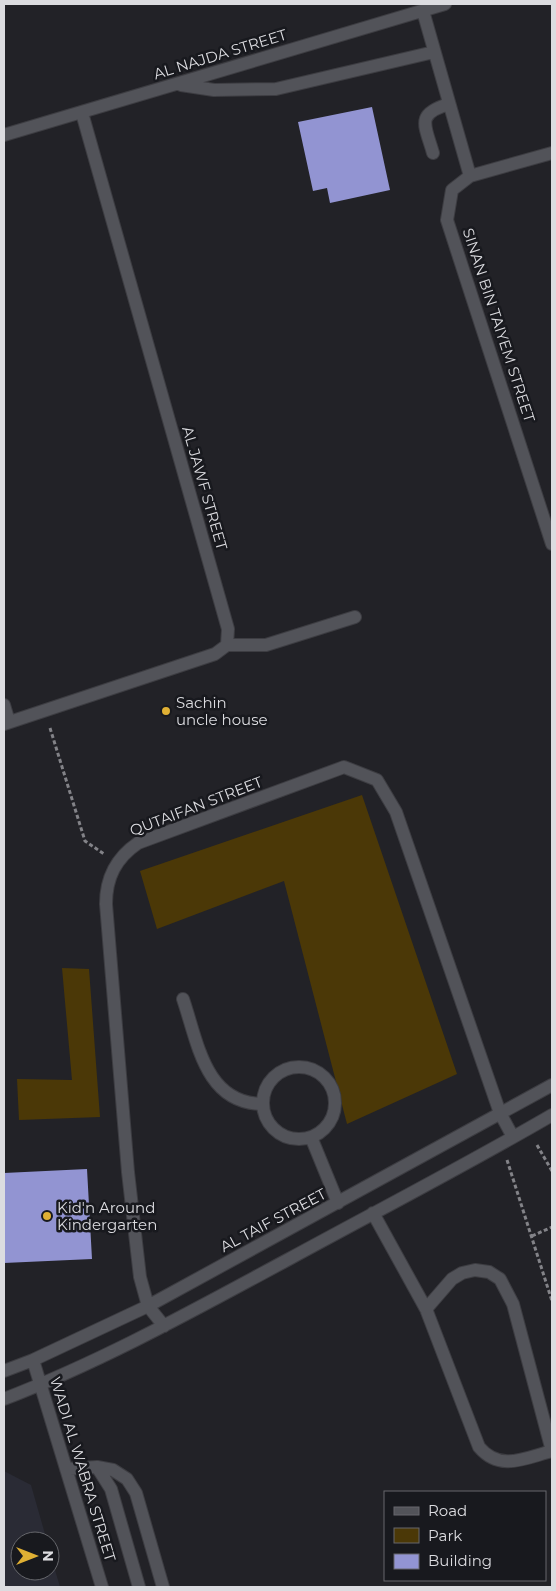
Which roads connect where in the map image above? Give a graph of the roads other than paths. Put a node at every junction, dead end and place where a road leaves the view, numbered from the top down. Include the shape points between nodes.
1 (445, 4) edge
2 (423, 11) junction
3 (434, 52) junction
4 (176, 85) junction
5 (450, 104) junction
6 (82, 113) junction
7 (4, 135) edge
8 (433, 153) dead end
9 (552, 154) edge
10 (470, 176) junction
11 (552, 544) edge
12 (355, 617) dead end
13 (227, 645) junction
14 (4, 705) edge
15 (6, 723) edge
16 (183, 999) dead end
17 (552, 1085) edge
18 (262, 1104) junction
19 (500, 1113) junction
20 (552, 1115) edge
21 (311, 1137) junction
22 (507, 1140) junction
23 (338, 1203) junction
24 (373, 1214) junction
25 (148, 1306) junction
26 (426, 1309) junction
27 (164, 1326) junction
28 (32, 1360) junction
29 (4, 1371) edge
30 (40, 1385) junction
31 (4, 1399) edge
32 (552, 1451) edge
33 (96, 1467) junction
34 (66, 1469) junction
35 (102, 1587) edge
36 (139, 1587) edge
37 (163, 1587) edge

1 - 2 street, AL NAJDA STREET
2 - 3 street
2 - 4 street, AL NAJDA STREET
3 - 4 street via 276,89 214,90
3 - 5 street
4 - 6 street, AL NAJDA STREET
5 - 8 street via 434,109 426,118
5 - 10 street
6 - 7 street, AL NAJDA STREET
6 - 13 street, AL JAWF STREET via 228,629
9 - 10 street, SINAN BIN TAIYEM STREET
10 - 11 street, SINAN BIN TAIYEM STREET via 452,190 448,220
12 - 13 street via 266,645
13 - 15 street via 215,654
14 - 15 street
16 - 18 street via 212,1078 238,1101
17 - 19 street, AL TAIF STREET
18 - 21 street via 265,1118 284,1137 297,1140
18 - 21 street via 271,1078 283,1069 297,1066 312,1068 324,1076 332,1088 335,1103 332,1118 323,1130
19 - 22 street, QUTAIFAN STREET
19 - 23 street, AL TAIF STREET
19 - 25 street, QUTAIFAN STREET via 396,812 377,780 344,767 138,843 116,862 106,890 106,904 128,1172 140,1277
20 - 22 street
21 - 23 street
22 - 24 street
23 - 25 street, AL TAIF STREET
24 - 26 street
24 - 27 street
25 - 27 street, QUTAIFAN STREET
25 - 28 street, AL TAIF STREET
26 - 32 street via 475,1438 485,1454 504,1462
26 - 32 street via 452,1278 462,1273 475,1270 489,1272 500,1279 513,1304
27 - 30 street
28 - 29 street, AL TAIF STREET
28 - 30 street, WADI AL WABRA STREET
30 - 31 street
30 - 34 street, WADI AL WABRA STREET
33 - 34 street
33 - 36 street via 111,1489
33 - 37 street via 120,1474 132,1485
34 - 35 street, WADI AL WABRA STREET

